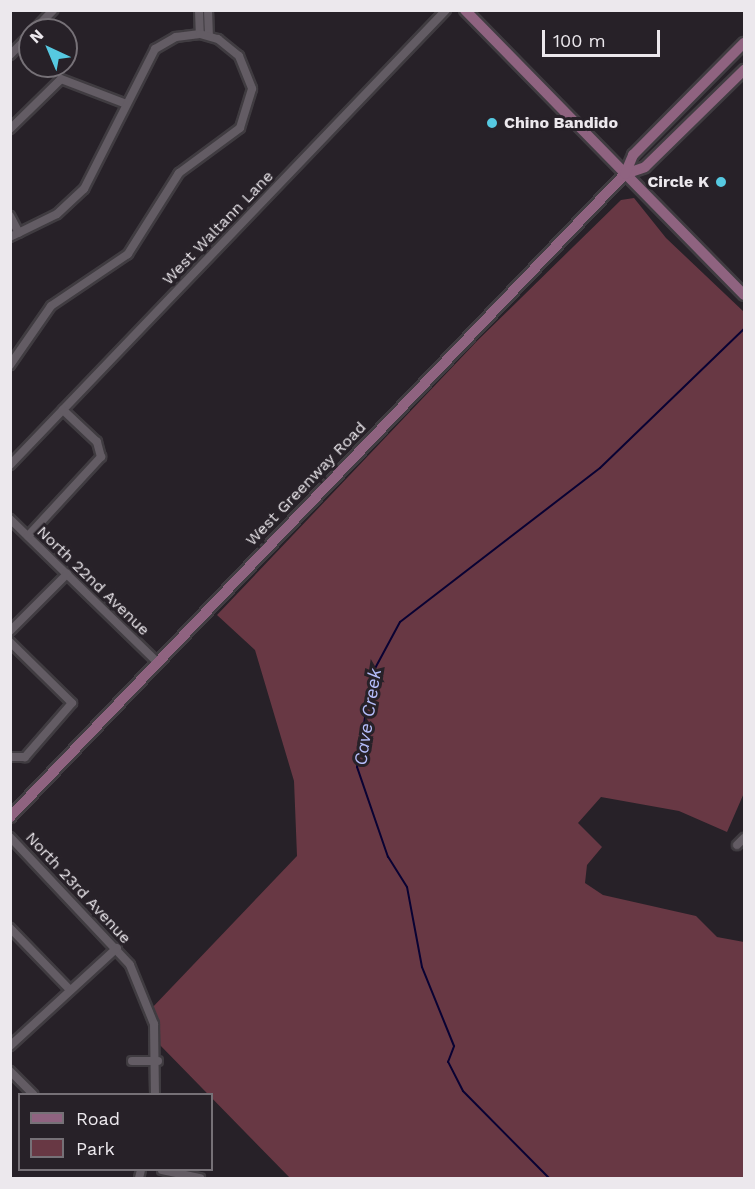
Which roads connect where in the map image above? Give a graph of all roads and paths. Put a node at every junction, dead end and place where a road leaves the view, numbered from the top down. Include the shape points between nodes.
1 (199, 10) edge
2 (208, 10) edge
3 (446, 10) edge
4 (465, 10) edge
5 (200, 34) junction
6 (209, 36) junction
7 (744, 43) edge
8 (744, 70) edge
9 (126, 105) junction
10 (10, 129) edge
11 (625, 174) junction
12 (10, 216) edge
13 (19, 233) junction
14 (10, 237) edge
15 (744, 295) edge
16 (10, 365) edge
17 (63, 410) junction
18 (10, 465) edge
19 (10, 519) edge
20 (28, 536) junction
21 (66, 574) junction
22 (10, 631) edge
23 (10, 642) edge
24 (157, 662) junction
25 (14, 758) edge
26 (10, 817) edge
27 (10, 837) edge
28 (744, 838) edge
29 (737, 845) dead end
30 (10, 928) edge
31 (117, 948) junction
32 (70, 990) junction
33 (10, 1046) edge
34 (158, 1060) junction
35 (132, 1061) dead end
36 (10, 1071) edge
37 (31, 1093) edge
38 (155, 1093) edge
39 (166, 1171) edge
40 (200, 1179) edge

1 - 5 street
2 - 6 street
3 - 17 street, West Waltann Lane
4 - 11 main road
5 - 6 street
5 - 9 street via 176,37 155,48
6 - 16 street via 235,53 250,77 245,122 179,173 118,265 51,306
7 - 11 main road, West Greenway Road via 633,155
8 - 11 main road, West Greenway Road via 645,167
9 - 10 street via 61,79
9 - 13 street via 80,195 57,214
11 - 15 main road
11 - 24 main road, West Greenway Road
12 - 13 street
13 - 14 street
17 - 18 street, West Waltann Lane
17 - 20 street via 97,442 101,457
19 - 20 street, North 22nd Avenue
20 - 21 street, North 22nd Avenue
21 - 22 street
21 - 24 street, North 22nd Avenue
23 - 25 street via 72,703
24 - 26 main road, West Greenway Road
27 - 31 street, North 23rd Avenue
28 - 29 street
30 - 32 street
31 - 32 street
31 - 34 street, North 23rd Avenue via 147,1000
32 - 33 street
34 - 35 street
34 - 38 street, North 23rd Avenue
36 - 37 street
39 - 40 street

